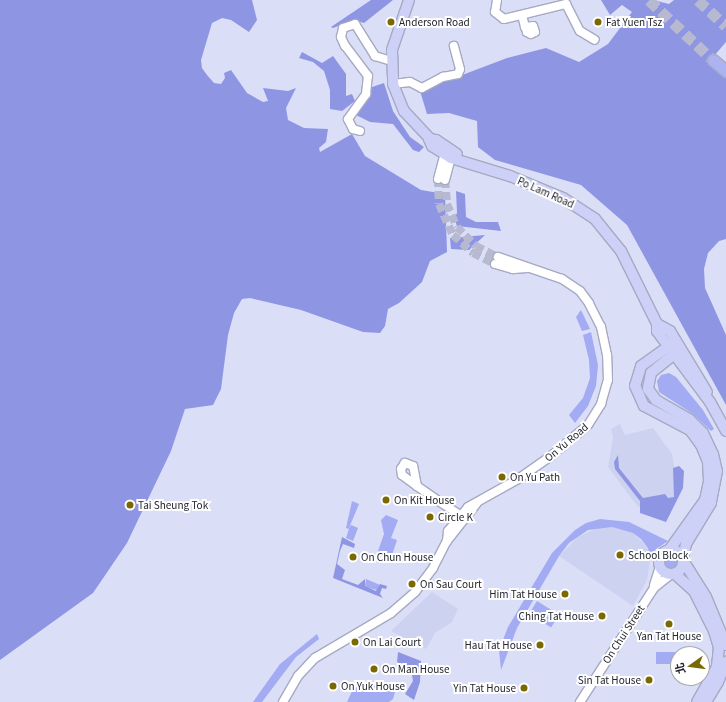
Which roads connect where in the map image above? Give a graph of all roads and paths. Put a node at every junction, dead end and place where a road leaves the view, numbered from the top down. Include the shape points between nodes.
1 (409, 0) edge
2 (497, 0) edge
3 (522, 15) junction
4 (526, 27) dead end
5 (594, 40) dead end
6 (454, 46) dead end
7 (713, 60) tunnel mouth
8 (391, 61) junction
9 (726, 71) edge
10 (393, 84) junction
11 (360, 131) dead end
12 (448, 155) junction
13 (442, 180) tunnel mouth
14 (496, 260) tunnel mouth
15 (672, 344) junction
16 (673, 355) junction
17 (658, 368) junction
18 (683, 369) junction
19 (710, 402) junction
20 (726, 431) edge
21 (414, 473) junction
22 (404, 476) junction
23 (417, 486) junction
24 (461, 518) junction
25 (670, 549) junction
26 (683, 560) junction
27 (660, 567) junction
28 (673, 574) junction
29 (654, 588) junction
30 (726, 645) edge
31 (726, 662) edge
32 (284, 699) edge
33 (277, 702) edge
34 (580, 702) edge
35 (697, 702) edge
36 (706, 702) edge

1 - 8 main road via 397,29
2 - 3 street via 496,12 500,18
3 - 4 street
3 - 5 street via 566,4 580,31
6 - 10 street via 460,69 458,74 443,77 422,88 410,82
7 - 9 highway
8 - 10 main road
8 - 11 street via 375,56 355,24 343,28 341,37 345,46 368,76 366,94 348,119 353,129
10 - 12 main road, Po Lam Road via 404,111 429,139
12 - 13 street
12 - 15 main road, Po Lam Road via 564,198 595,219 621,251 661,326 657,331
14 - 24 street, On Yu Road via 513,268 530,268 562,279 580,292 597,317 605,341 608,368 606,388 597,411 582,430 534,468 471,504
15 - 16 main road, Po Lam Road
15 - 19 main road, Po Lam Road via 698,373
15 - 25 main road via 641,366 636,379 637,393 650,410 674,419 693,433 706,453 710,472 708,491 701,508
16 - 17 main road
16 - 18 main road, Po Lam Road
17 - 18 main road
17 - 26 main road via 648,379 651,395 699,428 711,448 716,465 716,486 711,503 686,544
18 - 19 main road, Po Lam Road
19 - 20 main road, Po Lam Road
21 - 22 street via 411,476
21 - 22 street via 414,466 407,463 401,468
21 - 23 street
22 - 23 street
23 - 24 street
24 - 32 street, On Yu Road via 448,533 447,541 428,576 407,600 382,618 319,655 298,676
25 - 26 main road via 678,552
25 - 27 main road via 660,556
26 - 28 main road via 681,570
26 - 30 main road via 706,597
27 - 28 main road via 664,572
27 - 29 street, On Chui Street
28 - 29 street, On Chui Street
28 - 35 main road via 694,591 719,647 717,667
29 - 34 street, On Chui Street
31 - 36 main road via 721,677
32 - 33 street, On Yu Road

